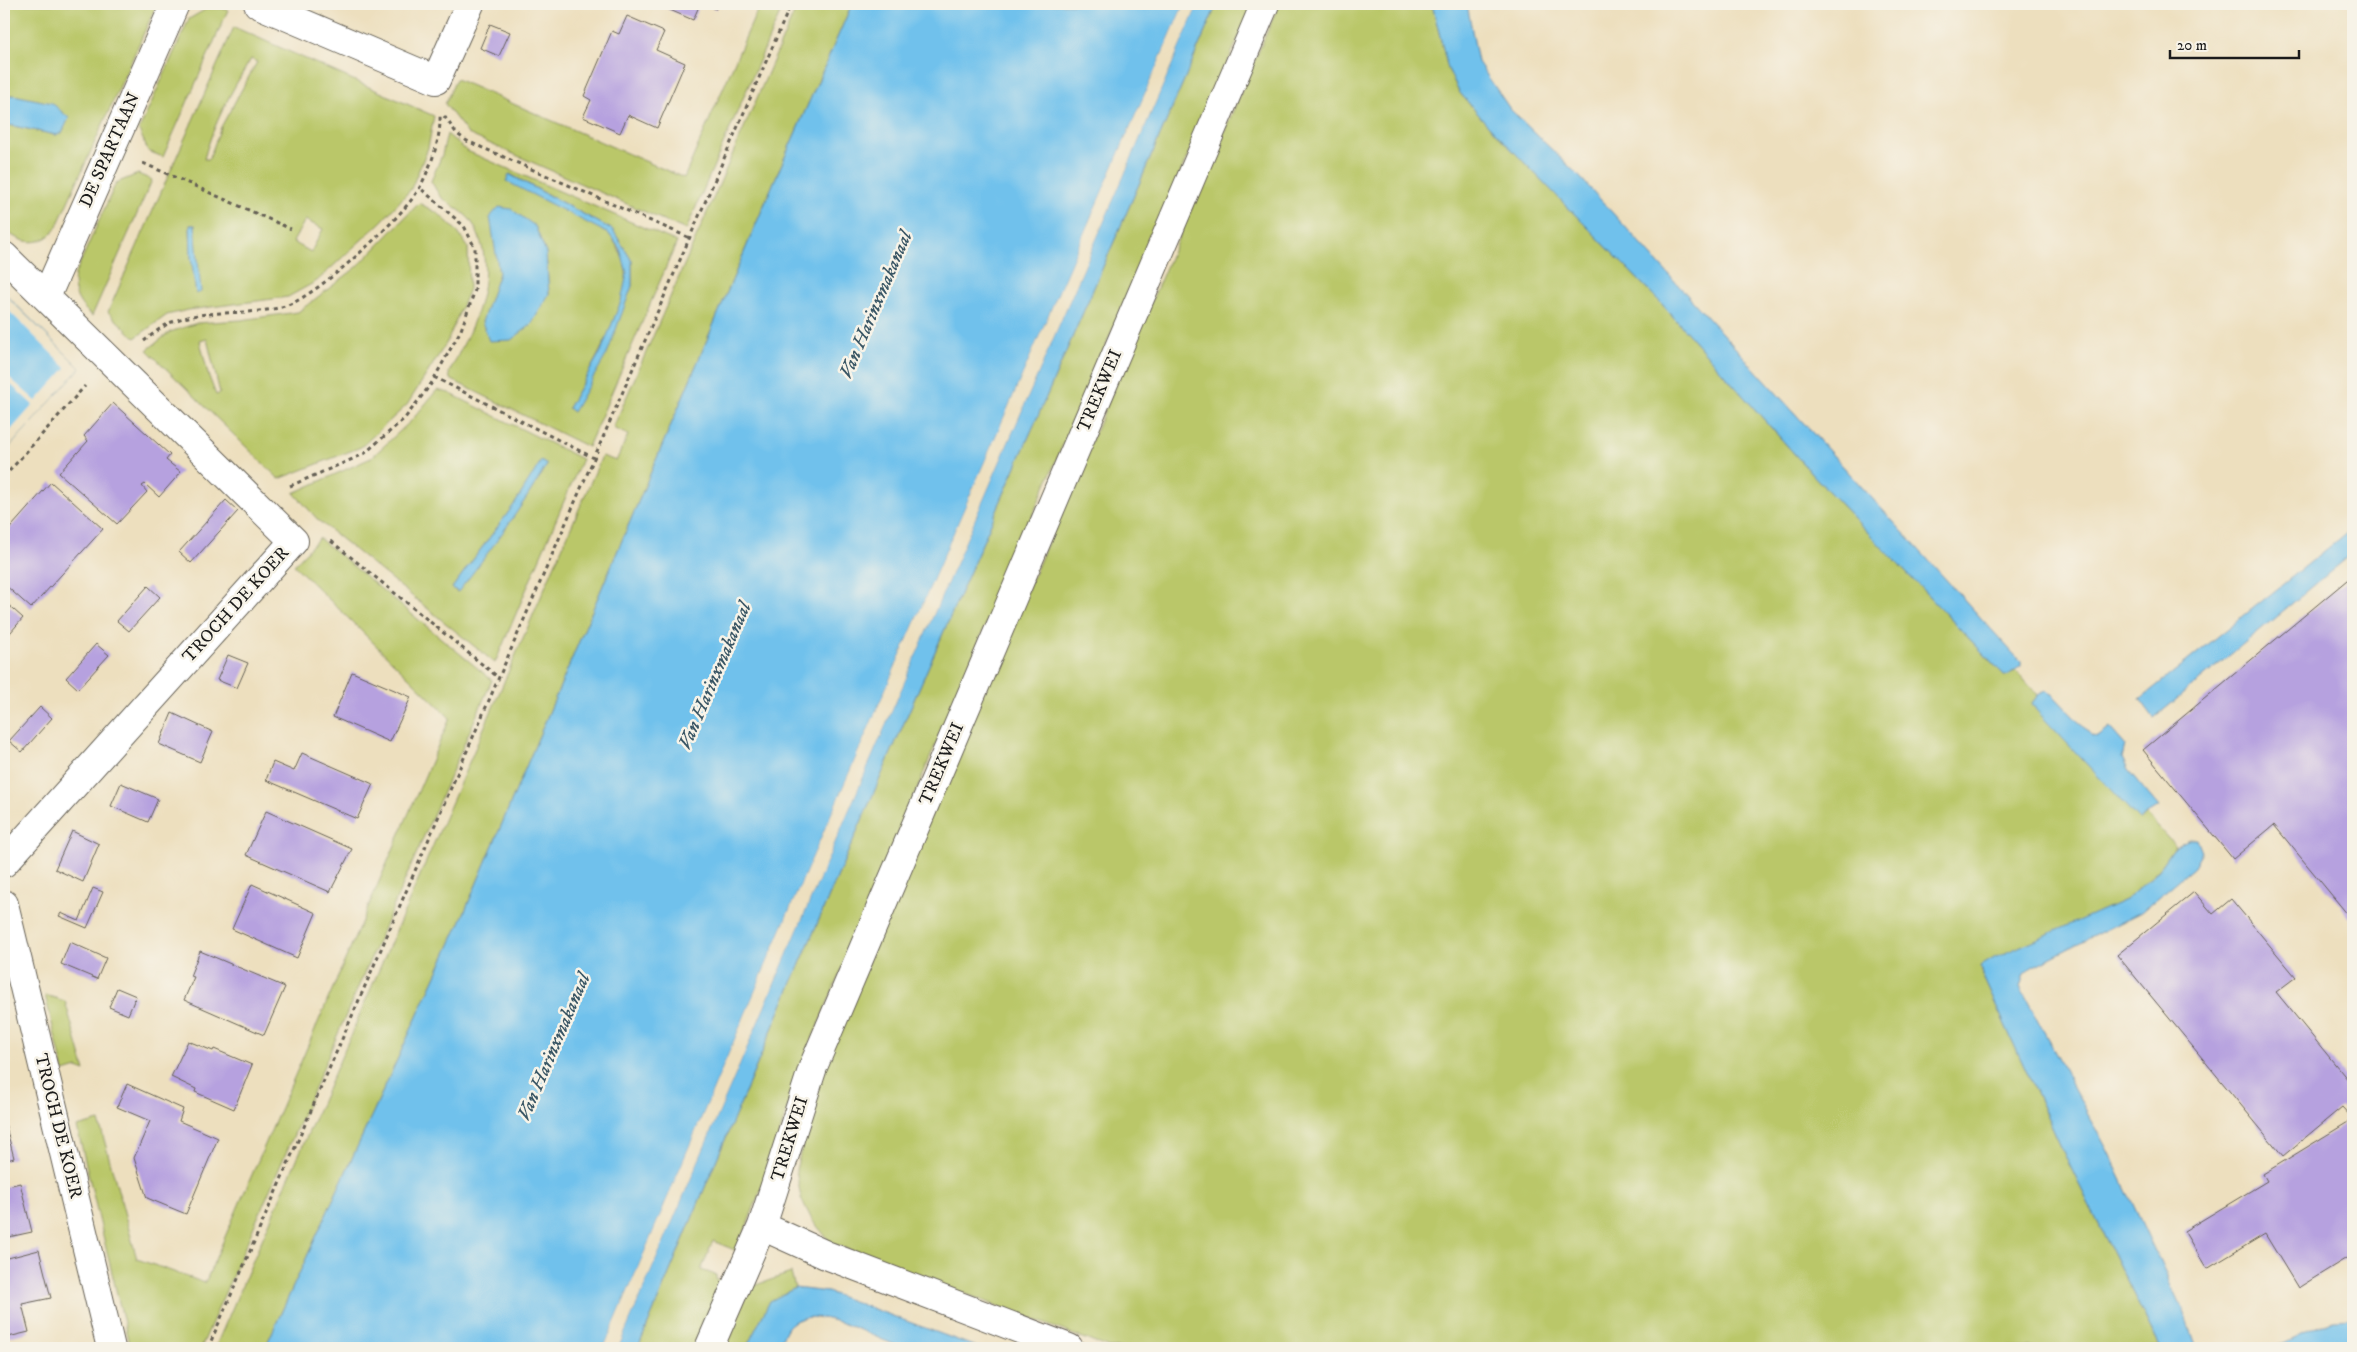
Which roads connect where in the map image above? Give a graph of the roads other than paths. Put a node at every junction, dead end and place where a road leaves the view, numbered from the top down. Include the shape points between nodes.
1 (175, 4) edge
2 (258, 4) edge
3 (470, 4) edge
4 (1265, 4) edge
5 (4, 256) edge
6 (46, 297) junction
7 (4, 863) edge
8 (4, 904) edge
9 (762, 1226) junction
10 (111, 1348) edge
11 (709, 1348) edge
12 (1069, 1348) edge

1 - 6 street, DE SPARTAAN
2 - 3 street via 436,80
4 - 9 street, TREKWEI via 813,1067
5 - 6 street, TROCH DE KOER
6 - 7 street, TROCH DE KOER via 294,541
8 - 10 street, TROCH DE KOER
9 - 11 street, TREKWEI
9 - 12 street via 826,1255

